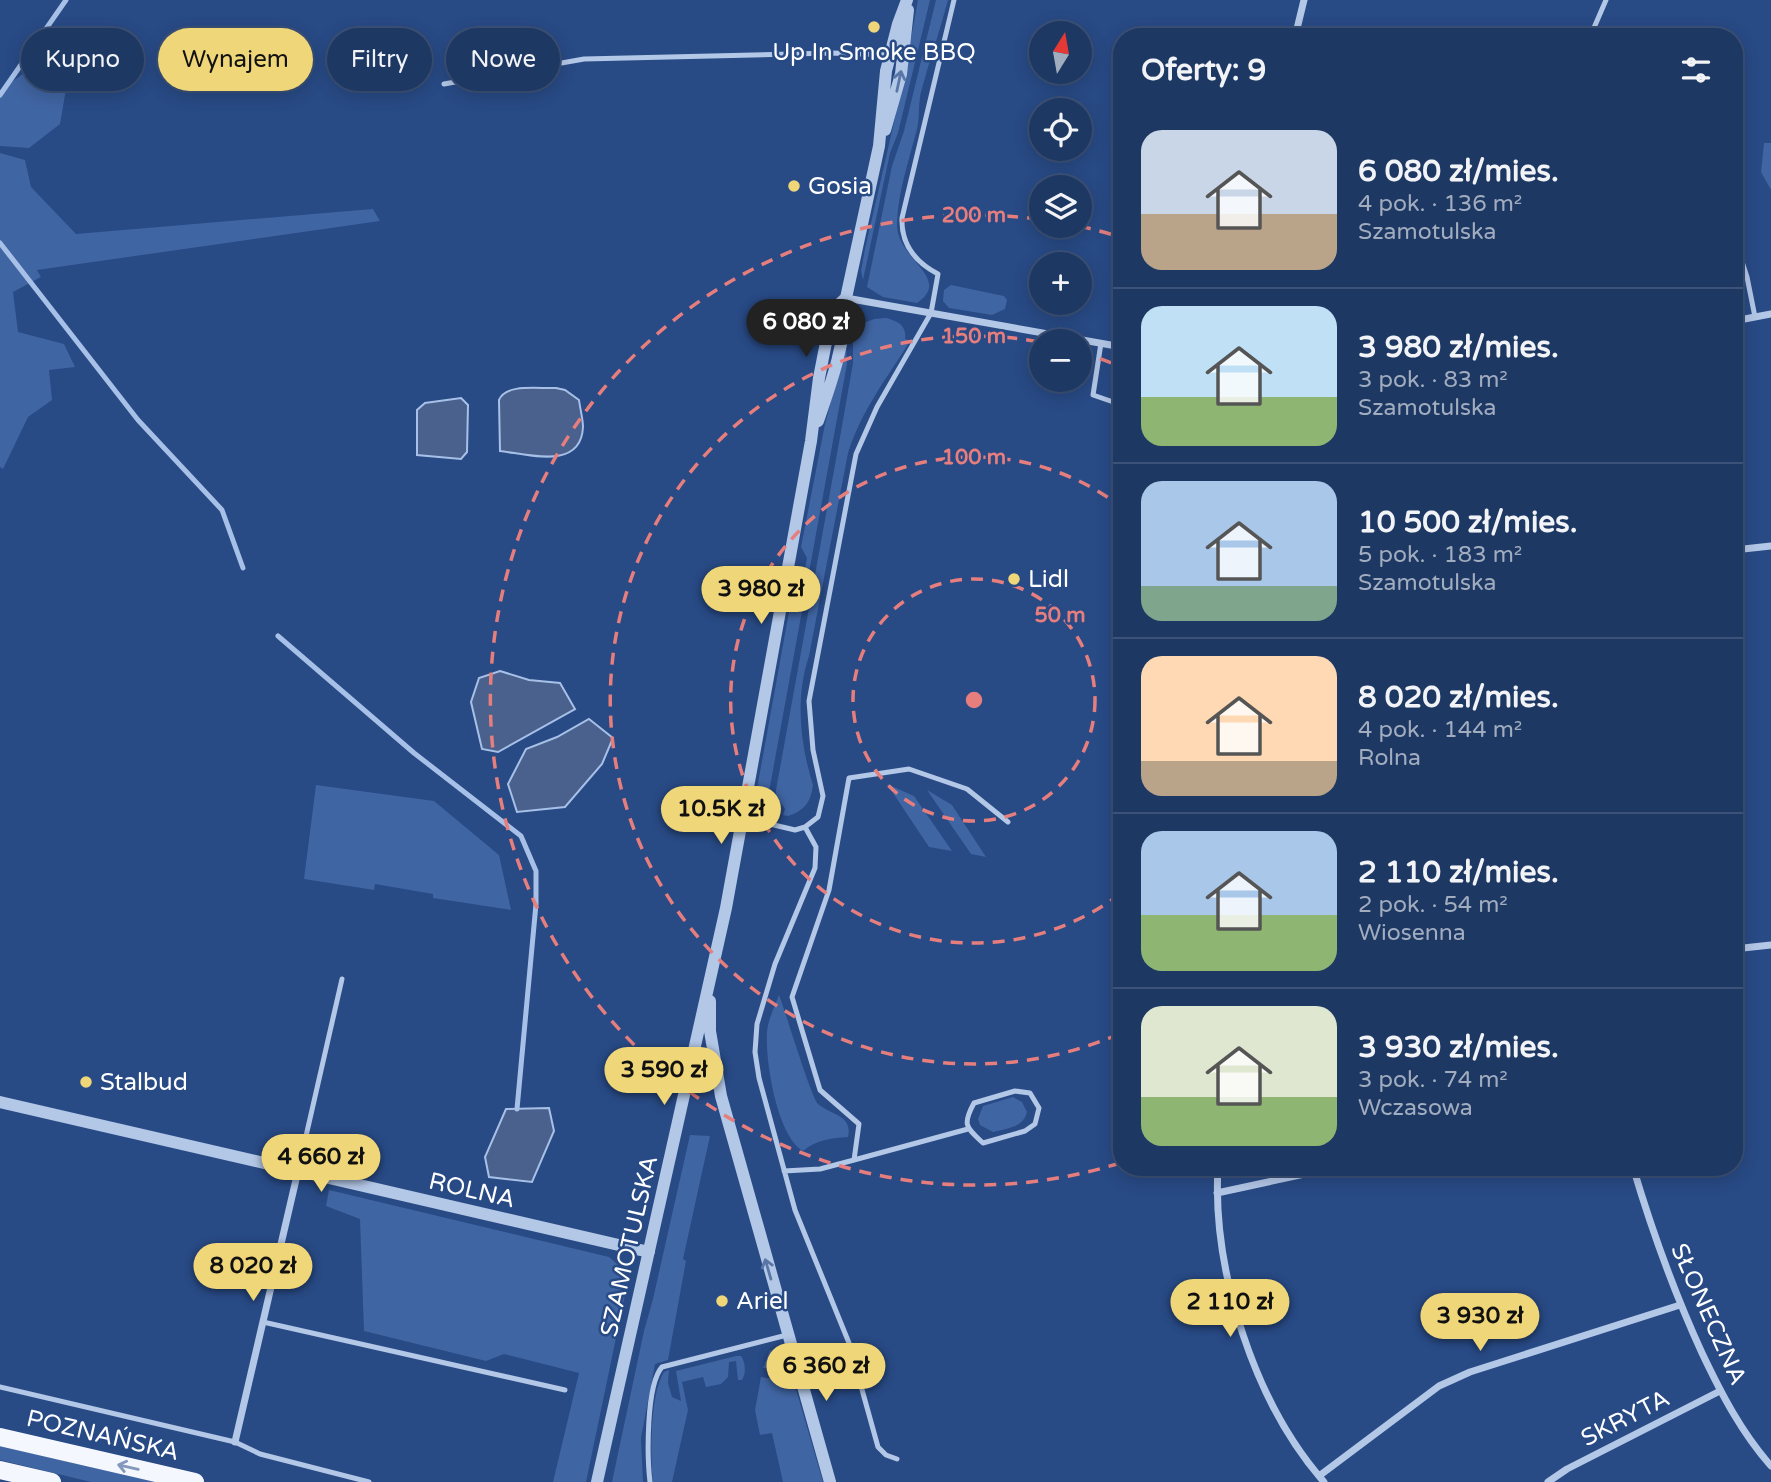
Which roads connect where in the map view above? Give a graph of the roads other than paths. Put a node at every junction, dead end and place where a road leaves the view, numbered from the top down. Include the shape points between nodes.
1 (908, 0) edge
2 (954, 0) edge
3 (1304, 0) edge
4 (1606, 0) edge
5 (1297, 28) edge
6 (1594, 28) edge
7 (890, 55) junction
8 (903, 57) junction
9 (444, 84) dead end
10 (878, 146) junction
11 (1743, 265) edge
12 (846, 298) junction
13 (930, 313) junction
14 (1771, 314) edge
15 (1755, 317) junction
16 (1743, 319) edge
17 (1101, 343) junction
18 (1113, 345) edge
19 (1113, 402) edge
20 (1771, 546) edge
21 (1743, 549) edge
22 (743, 817) junction
23 (1008, 822) dead end
24 (805, 827) junction
25 (1771, 945) edge
26 (1743, 948) edge
27 (712, 969) junction
28 (342, 979) dead end
29 (0, 1102) edge
30 (968, 1129) junction
31 (854, 1160) junction
32 (298, 1171) junction
33 (784, 1171) junction
34 (1218, 1176) edge
35 (1295, 1176) edge
36 (1636, 1176) edge
37 (1217, 1193) junction
38 (649, 1252) junction
39 (1680, 1306) junction
40 (263, 1322) junction
41 (787, 1335) junction
42 (0, 1387) edge
43 (565, 1390) dead end
44 (1720, 1391) junction
45 (0, 1437) edge
46 (234, 1442) junction
47 (897, 1459) dead end
48 (1771, 1466) edge
49 (0, 1470) edge
50 (1322, 1479) edge
51 (52, 1482) edge
52 (195, 1482) edge
53 (369, 1482) edge
54 (597, 1482) edge
55 (650, 1482) edge
56 (830, 1482) edge
57 (1548, 1482) edge

1 - 7 street, SZAMOTULSKA
1 - 8 street, SZAMOTULSKA
2 - 13 lane via 902,218 906,245 938,274
3 - 5 street
4 - 6 lane
7 - 8 lane
7 - 9 lane via 584,59
7 - 10 street, SZAMOTULSKA
10 -> 8 street, SZAMOTULSKA
10 - 12 street, SZAMOTULSKA
11 - 15 lane
12 - 13 street
12 - 22 street, SZAMOTULSKA via 831,317
13 - 17 street
13 - 24 lane via 856,454 809,701 823,796 818,817
14 - 15 street
15 - 16 street
17 - 18 street
17 - 19 lane via 1093,395
20 - 21 street
22 - 24 lane via 795,830
22 - 27 street, SZAMOTULSKA
23 - 31 lane via 967,789 909,769 849,778 829,890 792,997 820,1090 859,1124
24 - 33 lane via 816,847 815,868 775,964 757,1024 755,1052
25 - 26 street
27 - 38 street, SZAMOTULSKA
41 -> 27 street via 718,1085 710,1031
28 - 32 lane
29 - 32 street, ROLNA
30 - 30 lane via 966,1118 974,1103 1015,1091 1030,1093 1039,1108 1034,1124 1025,1131 983,1143
30 - 31 lane
31 - 33 lane via 820,1169
32 - 38 street, ROLNA
32 - 40 street
33 - 47 lane via 794,1210 849,1343 878,1447
34 - 37 street
35 - 37 street
36 - 39 street, SŁONECZNA
37 - 50 street via 1225,1265 1250,1357 1278,1417
38 - 54 street, SZAMOTULSKA
39 - 44 street, SŁONECZNA
39 - 50 street via 1470,1372 1439,1387
40 - 43 lane
40 - 46 street
41 - 55 lane via 662,1367 655,1381 647,1441
41 - 56 street
42 - 46 lane
44 - 48 street, SŁONECZNA
44 - 57 street, SKRYTA
52 -> 45 main road, POZNAŃSKA
46 - 53 lane via 260,1454
49 - 51 main road

